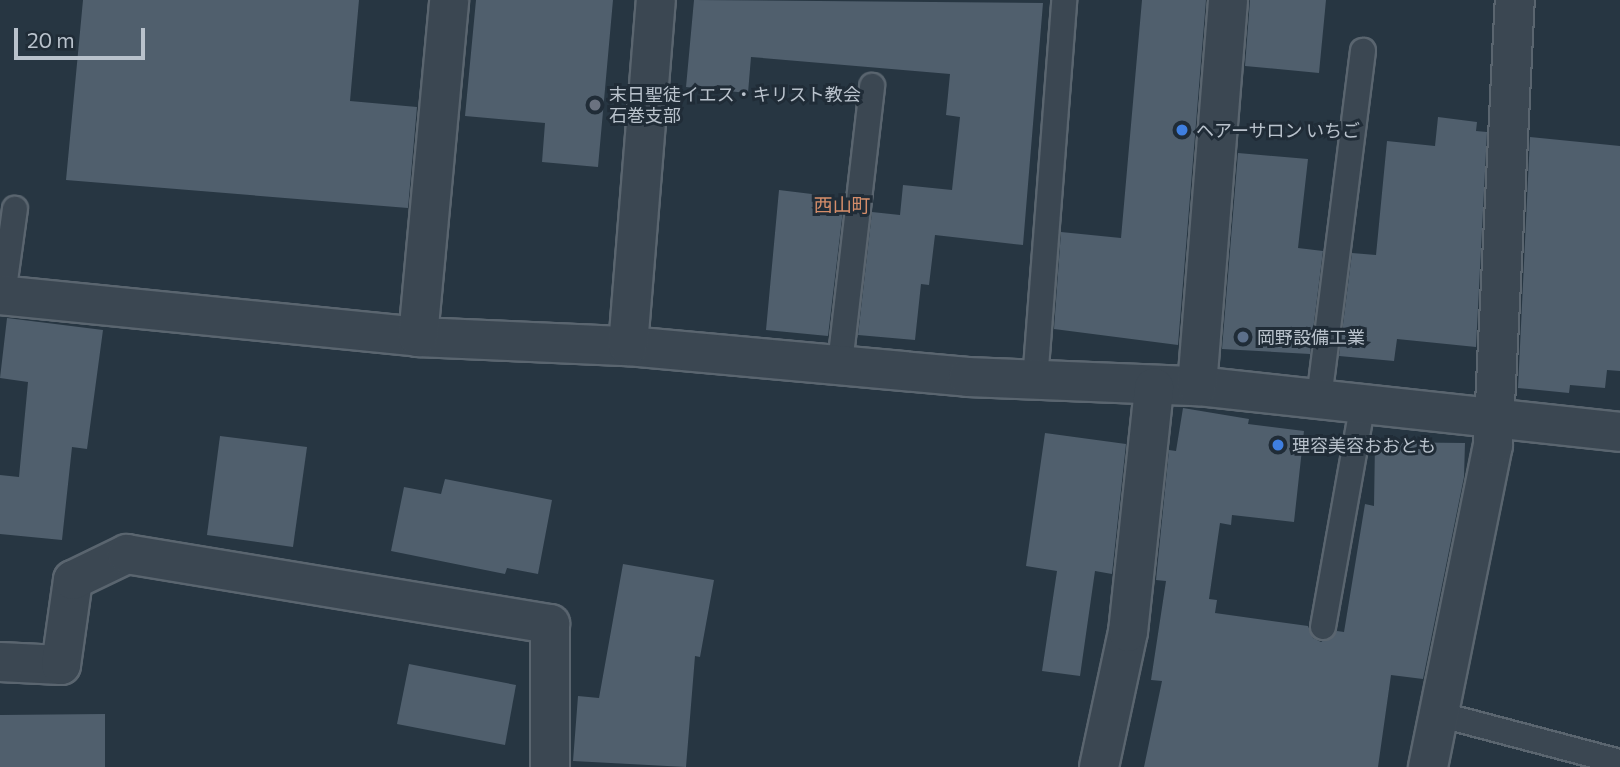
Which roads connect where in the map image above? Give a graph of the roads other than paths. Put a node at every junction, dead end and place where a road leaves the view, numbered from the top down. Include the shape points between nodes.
1 (449, 0) edge
2 (656, 0) edge
3 (1064, 0) edge
4 (1228, 0) edge
5 (1515, 0) edge
6 (1363, 51) dead end
7 (872, 86) dead end
8 (15, 209) dead end
9 (1, 295) edge
10 (418, 337) junction
11 (628, 345) junction
12 (840, 364) junction
13 (1035, 380) junction
14 (1197, 386) junction
15 (1154, 387) junction
16 (1319, 399) junction
17 (1363, 403) junction
18 (1495, 417) junction
19 (1620, 432) edge
20 (1323, 627) dead end
21 (0, 662) edge
22 (1438, 714) junction
23 (1620, 762) edge
24 (550, 767) edge
25 (1099, 767) edge
26 (1428, 767) edge

1 - 10 street
2 - 11 street
3 - 13 lane
4 - 14 street
5 - 18 street
6 - 16 lane
7 - 12 lane
8 - 9 lane
9 - 10 street
10 - 11 street
11 - 12 street
12 - 13 street
13 - 15 street
14 - 15 street
14 - 16 street
15 - 25 street via 1128,632
16 - 17 street
17 - 18 street
17 - 20 lane
18 - 19 street
18 - 22 street
21 - 24 street via 61,666 73,580 127,554 550,624
22 - 23 lane
22 - 26 street

